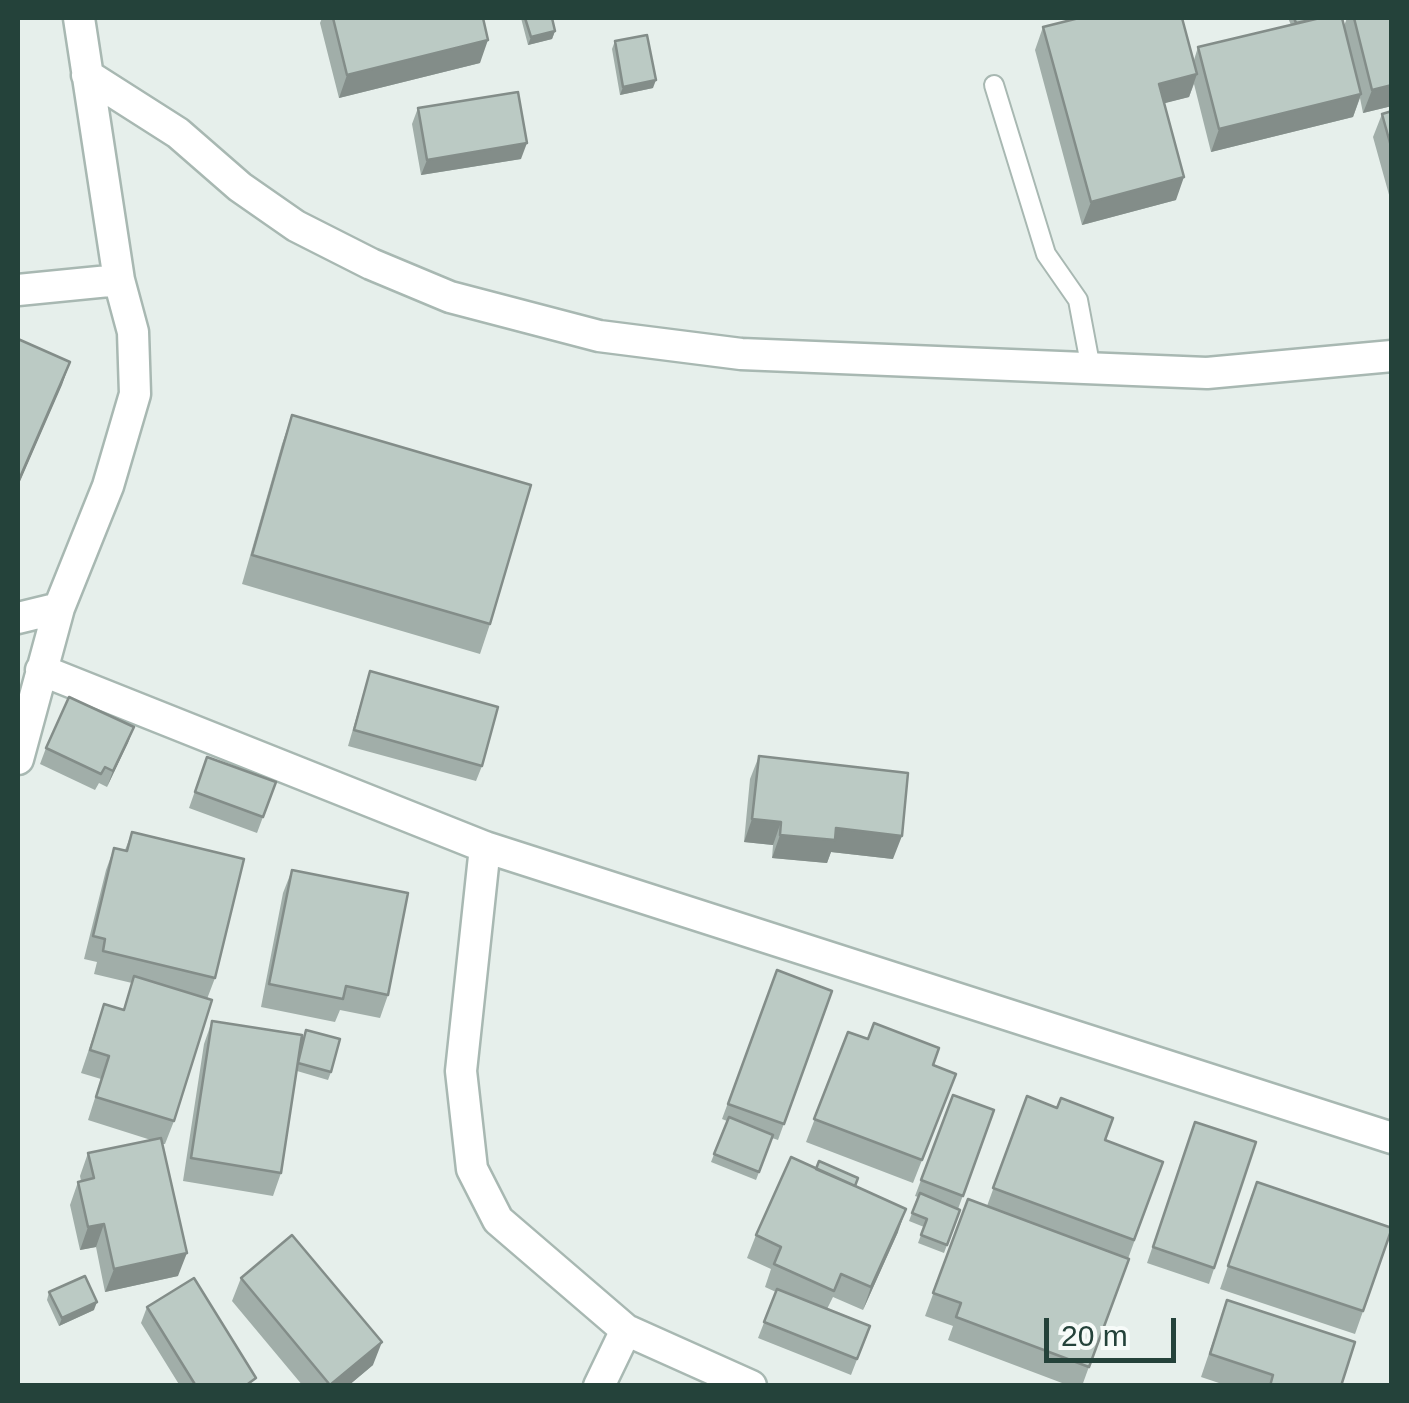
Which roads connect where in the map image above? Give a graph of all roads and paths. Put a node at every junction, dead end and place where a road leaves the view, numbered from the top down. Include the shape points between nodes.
1 (79, 18) edge
2 (87, 74) junction
3 (994, 86) dead end
4 (119, 280) junction
5 (18, 290) edge
6 (1392, 356) edge
7 (1091, 369) junction
8 (59, 608) junction
9 (18, 618) edge
10 (41, 670) junction
11 (18, 758) edge
12 (485, 847) junction
13 (1392, 1138) edge
14 (626, 1330) junction
15 (599, 1386) edge
16 (751, 1386) edge

1 - 2 street
2 - 4 street
2 - 7 street via 178,133 296,226 450,297 599,336 741,354
3 - 7 lane via 1046,254 1078,300
4 - 5 street
4 - 8 street via 132,332 135,394
6 - 7 street via 1207,373
8 - 9 street
8 - 10 street
10 - 11 street
10 - 12 street
12 - 13 street
12 - 14 street via 462,1071 472,1168 498,1220
14 - 15 street
14 - 16 street

